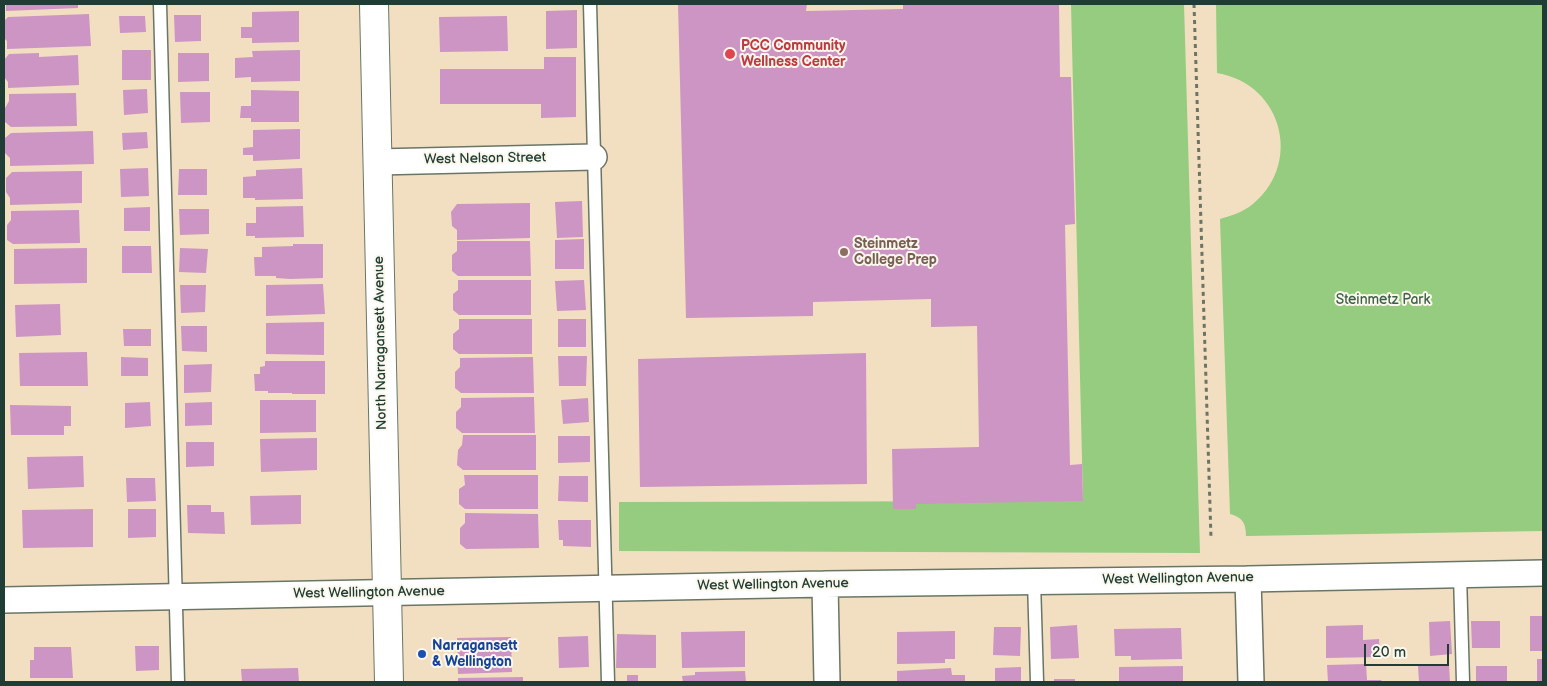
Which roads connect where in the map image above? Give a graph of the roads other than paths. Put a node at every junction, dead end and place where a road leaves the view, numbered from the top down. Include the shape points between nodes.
1 (160, 4) edge
2 (374, 4) edge
3 (590, 4) edge
4 (594, 157) junction
5 (377, 162) junction
6 (1543, 573) edge
7 (1460, 574) junction
8 (1248, 578) junction
9 (1034, 581) junction
10 (825, 584) junction
11 (606, 588) junction
12 (387, 593) junction
13 (176, 597) junction
14 (4, 600) edge
15 (178, 682) edge
16 (389, 682) edge
17 (608, 682) edge
18 (827, 682) edge
19 (1037, 682) edge
20 (1250, 682) edge
21 (1463, 682) edge

1 - 13 lane
2 - 5 street, North Narragansett Avenue
3 - 4 lane
4 - 5 street, West Nelson Street
4 - 11 lane
5 - 12 street, North Narragansett Avenue
6 - 7 street, West Wellington Avenue
7 - 8 street, West Wellington Avenue
7 - 21 lane
8 - 9 street, West Wellington Avenue
8 - 20 street
9 - 10 street, West Wellington Avenue
9 - 19 lane
10 - 11 street, West Wellington Avenue
10 - 18 street
11 - 12 street, West Wellington Avenue
11 - 17 lane
12 - 13 street, West Wellington Avenue
12 - 16 street, North Narragansett Avenue
13 - 14 street, West Wellington Avenue
13 - 15 lane

